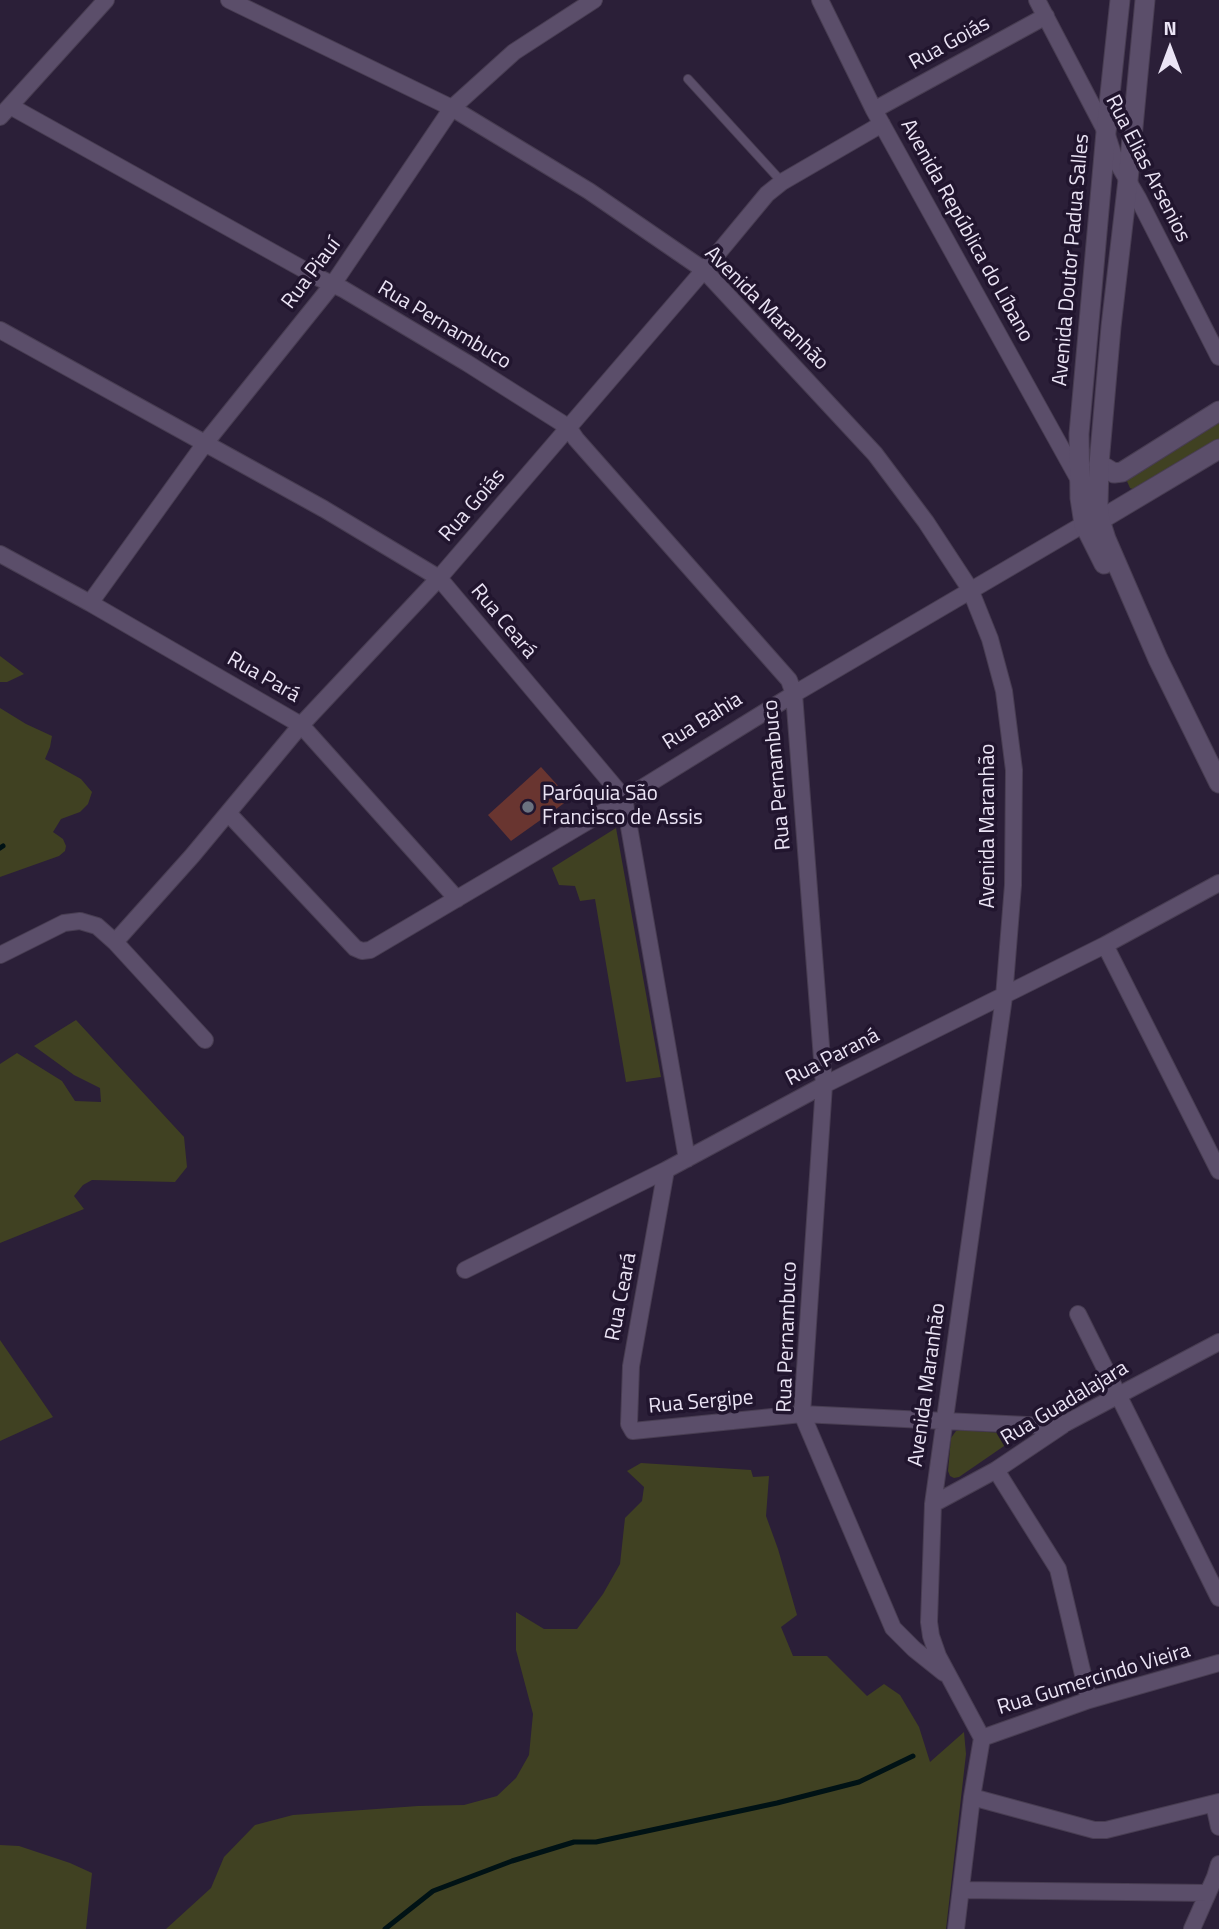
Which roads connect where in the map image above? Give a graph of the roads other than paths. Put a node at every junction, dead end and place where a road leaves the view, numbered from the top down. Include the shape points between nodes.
1 (106, 0) edge
2 (229, 0) edge
3 (594, 0) edge
4 (820, 0) edge
5 (1037, 0) edge
6 (1120, 0) edge
7 (1145, 0) edge
8 (1046, 16) junction
9 (688, 79) dead end
10 (452, 108) junction
11 (5, 112) edge
12 (878, 117) junction
13 (1106, 132) junction
14 (1128, 180) junction
15 (782, 182) junction
16 (704, 270) junction
17 (333, 284) junction
18 (0, 330) edge
19 (1219, 357) edge
20 (1219, 411) edge
21 (568, 427) junction
22 (206, 442) junction
23 (1219, 449) edge
24 (1099, 464) junction
25 (1122, 472) junction
26 (1079, 480) junction
27 (1135, 498) junction
28 (1092, 522) junction
29 (0, 554) edge
30 (439, 578) junction
31 (970, 590) junction
32 (90, 603) junction
33 (793, 694) junction
34 (301, 725) junction
35 (1219, 783) edge
36 (624, 798) junction
37 (228, 813) junction
38 (1219, 883) edge
39 (457, 899) junction
40 (115, 942) junction
41 (1105, 945) junction
42 (0, 954) edge
43 (1004, 996) junction
44 (205, 1040) dead end
45 (824, 1084) junction
46 (687, 1159) junction
47 (666, 1170) junction
48 (1219, 1171) edge
49 (465, 1270) dead end
50 (1078, 1314) dead end
51 (1219, 1342) edge
52 (1119, 1395) junction
53 (802, 1414) junction
54 (944, 1422) junction
55 (1066, 1423) junction
56 (633, 1431) joint
57 (996, 1470) junction
58 (933, 1504) junction
59 (1219, 1598) edge
60 (1219, 1663) edge
61 (947, 1675) junction
62 (1088, 1700) junction
63 (982, 1738) junction
64 (972, 1797) junction
65 (1217, 1803) edge
66 (1219, 1827) edge
67 (1219, 1864) edge
68 (961, 1890) junction
69 (1208, 1893) junction
70 (956, 1929) edge
71 (1192, 1929) edge

1 - 11 street
2 - 10 street, Avenida Maranhão
3 - 10 street, Rua Piauí via 514,52
4 - 12 street, Avenida República do Líbano
5 - 8 street, Rua Elias Arsenios
6 - 13 main road, Avenida Doutor Padua Salles
7 - 14 main road
8 - 12 street, Rua Goiás
8 - 13 street, Rua Elias Arsenios
9 - 15 lane
10 - 16 street, Avenida Maranhão via 589,191
10 - 17 street, Rua Piauí
11 - 17 street, Rua Pernambuco
12 - 15 street, Rua Goiás
12 - 26 street, Avenida República do Líbano
13 - 14 street, Rua Elias Arsenios
13 - 26 main road, Avenida Doutor Padua Salles via 1079,434
14 - 19 street, Rua Elias Arsenios
14 - 24 main road
15 - 16 street, Rua Goiás
16 - 21 street, Rua Goiás
16 - 31 street, Avenida Maranhão via 875,454
17 - 21 street, Rua Pernambuco
17 - 22 street, Rua Piauí
18 - 22 street, Rua Ceará
20 - 25 main road
21 - 30 street, Rua Goiás
21 - 33 street, Rua Pernambuco via 789,680
22 - 30 street, Rua Ceará
22 - 32 street, Rua Piauí
23 - 27 main road, Rua Bahia
24 - 25 main road via 1114,473
24 - 28 main road
25 - 27 main road via 1122,490
26 - 28 main road, Avenida Doutor Padua Salles
27 - 28 main road, Rua Bahia
28 - 31 street, Rua Bahia
28 - 35 main road via 1106,539
29 - 32 street, Rua Pará
30 - 34 street, Rua Goiás
30 - 36 street, Rua Ceará
31 - 33 street, Rua Bahia
31 - 43 street, Avenida Maranhão via 1004,691 1014,770 1013,885
32 - 34 street, Rua Pará
33 - 36 street, Rua Bahia
33 - 45 street, Rua Pernambuco
34 - 37 street, Rua Goiás
34 - 39 street, Rua Pará
36 - 39 street, Rua Bahia
36 - 46 street
37 - 39 street, Rua Bahia via 348,942 362,951
37 - 40 street, Rua Goiás
38 - 41 street, Rua Paraná
40 - 42 street via 97,926 80,921 64,923
40 - 44 street
41 - 43 street, Rua Paraná
41 - 48 street
43 - 45 street, Rua Paraná
43 - 54 street, Avenida Maranhão
45 - 46 street, Rua Paraná
45 - 53 street, Rua Pernambuco
46 - 47 street, Rua Paraná
47 - 49 street, Rua Paraná
47 - 56 street, Rua Ceará via 631,1366 629,1424
50 - 52 street
51 - 52 street, Rua Guadalajara
52 - 55 street, Rua Guadalajara
52 - 59 street
53 - 54 street, Rua Sergipe
53 - 56 street, Rua Sergipe
53 - 61 street, Rua Pernambuco via 893,1628
54 - 55 street, Rua Sergipe
54 - 58 street, Avenida Maranhão
55 - 57 street, Rua Guadalajara
57 - 58 street, Rua Guadalajara
57 - 62 street via 1058,1569
58 - 61 street, Avenida Maranhão via 929,1622
60 - 62 street, Rua Gumercindo Vieira
61 - 63 street, Avenida Maranhão
62 - 63 street, Rua Gumercindo Vieira
63 - 64 street
64 - 65 street via 1094,1830
64 - 68 street
65 - 66 street
67 - 69 street
68 - 69 street
68 - 70 street
69 - 71 street

